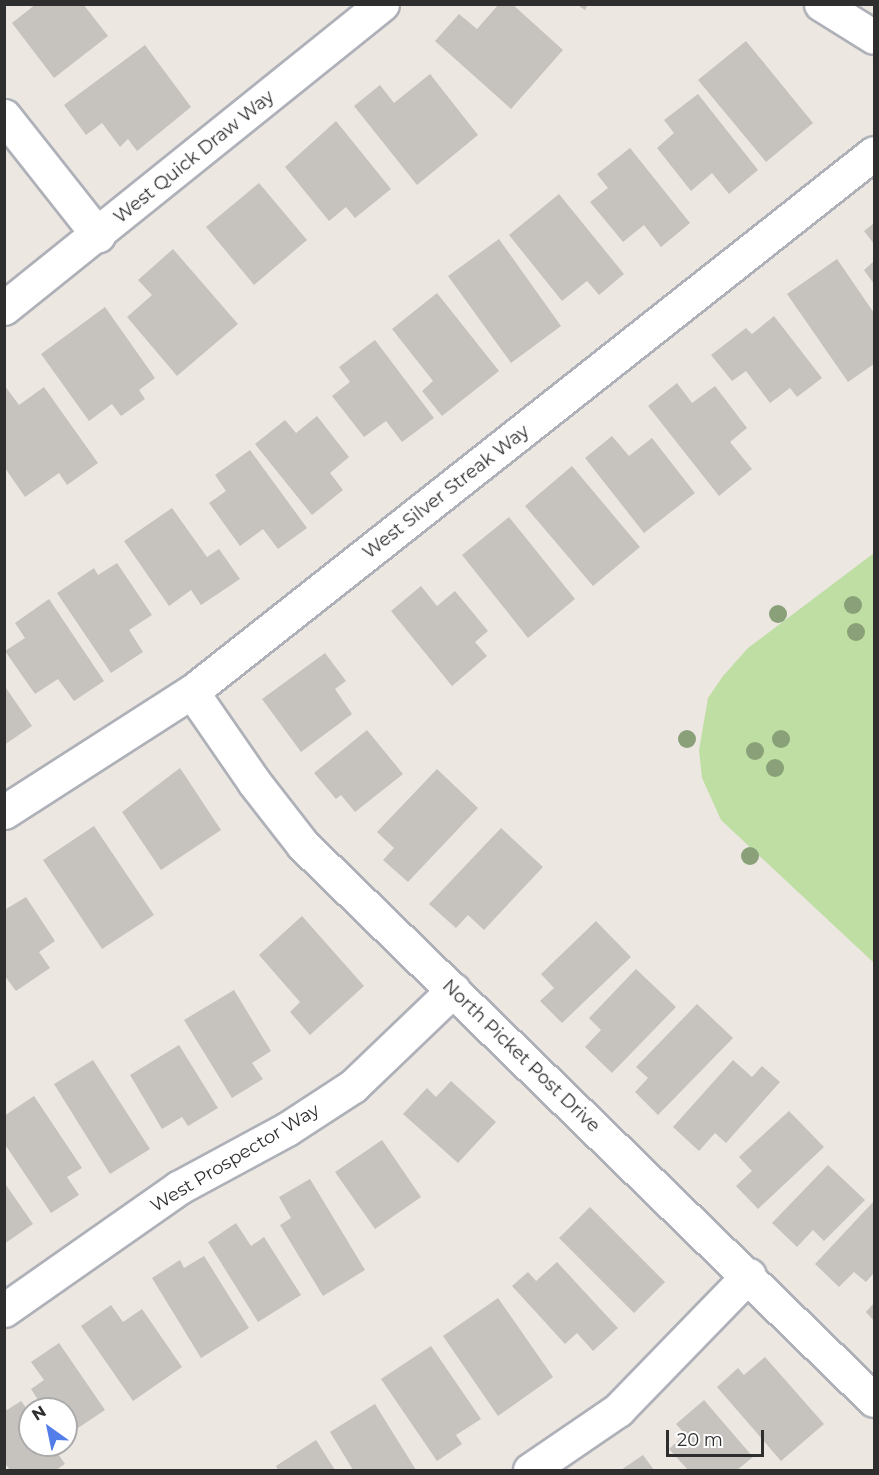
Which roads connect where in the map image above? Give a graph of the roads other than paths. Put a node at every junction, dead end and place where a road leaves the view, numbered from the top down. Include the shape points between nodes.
1 (382, 4) edge
2 (821, 4) edge
3 (874, 38) edge
4 (4, 116) edge
5 (874, 153) edge
6 (98, 235) junction
7 (4, 308) edge
8 (192, 692) junction
9 (4, 812) edge
10 (453, 990) junction
11 (749, 1275) junction
12 (4, 1310) edge
13 (874, 1400) edge
14 (530, 1470) edge

1 - 6 street, West Quick Draw Way
2 - 3 street
4 - 6 street
5 - 8 street, West Silver Streak Way
6 - 7 street, West Quick Draw Way
8 - 9 street, West Silver Streak Way
8 - 10 street, North Picket Post Drive via 303,846
10 - 11 street, North Picket Post Drive
10 - 12 street, West Prospector Way via 353,1086 287,1129 178,1188
11 - 13 street, North Picket Post Drive
11 - 14 street via 618,1410

